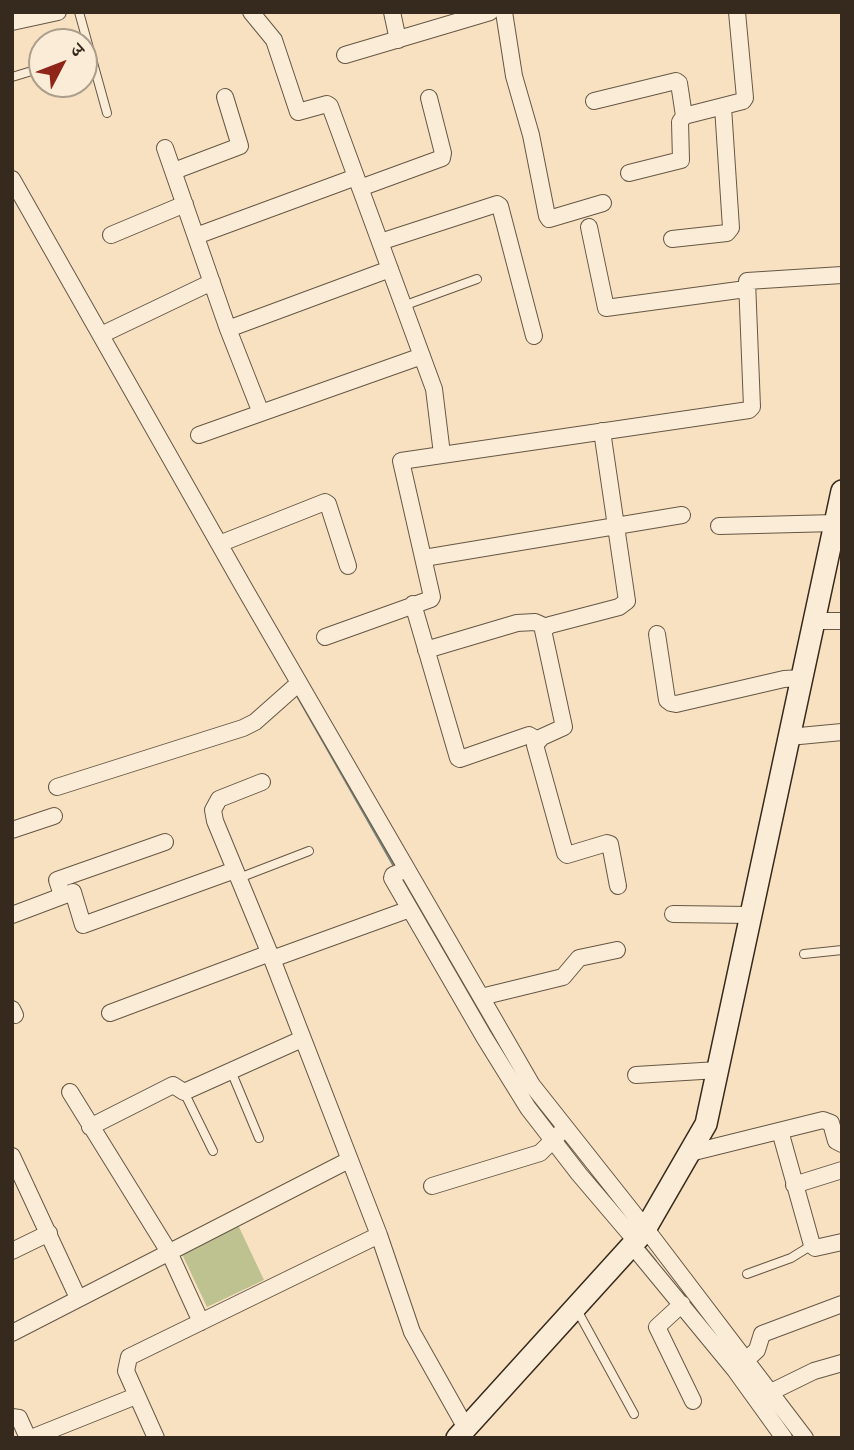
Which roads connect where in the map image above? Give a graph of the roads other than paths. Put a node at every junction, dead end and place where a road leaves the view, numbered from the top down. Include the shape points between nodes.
1 (58, 12) edge
2 (79, 12) edge
3 (251, 12) edge
4 (392, 12) edge
5 (491, 12) edge
6 (504, 12) edge
7 (737, 12) edge
8 (448, 18) edge
9 (12, 22) edge
10 (397, 40) junction
11 (345, 55) dead end
12 (225, 97) dead end
13 (429, 97) dead end
14 (594, 101) dead end
15 (723, 107) junction
16 (107, 113) dead end
17 (684, 116) junction
18 (165, 148) dead end
19 (174, 172) junction
20 (629, 173) dead end
21 (12, 179) edge
22 (358, 182) junction
23 (603, 203) dead end
24 (185, 204) junction
25 (589, 227) dead end
26 (111, 235) dead end
27 (196, 236) junction
28 (672, 239) dead end
29 (380, 242) junction
30 (390, 269) junction
31 (842, 275) edge
32 (477, 279) dead end
33 (212, 282) junction
34 (746, 289) junction
35 (403, 306) junction
36 (228, 329) junction
37 (101, 335) junction
38 (534, 336) dead end
39 (422, 356) junction
40 (261, 412) junction
41 (602, 431) junction
42 (199, 435) dead end
43 (442, 454) junction
44 (842, 491) edge
45 (682, 515) dead end
46 (835, 523) junction
47 (616, 526) junction
48 (719, 526) dead end
49 (219, 544) junction
50 (424, 558) junction
51 (348, 566) dead end
52 (413, 604) junction
53 (814, 621) junction
54 (842, 621) edge
55 (546, 627) junction
56 (657, 634) dead end
57 (325, 637) dead end
58 (426, 650) junction
59 (802, 678) junction
60 (295, 686) junction
61 (842, 732) edge
62 (789, 737) junction
63 (538, 740) junction
64 (262, 782) dead end
65 (57, 787) dead end
66 (54, 816) dead end
67 (12, 830) edge
68 (165, 842) dead end
69 (309, 851) dead end
70 (401, 871) junction
71 (237, 874) junction
72 (618, 886) dead end
73 (62, 895) junction
74 (410, 909) junction
75 (673, 914) dead end
76 (12, 915) edge
77 (750, 915) junction
78 (617, 950) dead end
79 (842, 950) edge
80 (804, 954) dead end
81 (271, 956) junction
82 (481, 997) junction
83 (110, 1013) dead end
84 (302, 1040) junction
85 (718, 1070) junction
86 (231, 1071) junction
87 (636, 1075) dead end
88 (70, 1092) dead end
89 (184, 1092) junction
90 (90, 1127) junction
91 (779, 1131) junction
92 (560, 1134) junction
93 (260, 1138) dead end
94 (840, 1144) edge
95 (213, 1151) dead end
96 (690, 1153) junction
97 (349, 1160) junction
98 (13, 1161) edge
99 (842, 1161) edge
100 (842, 1170) edge
101 (794, 1185) junction
102 (432, 1186) dead end
103 (49, 1233) junction
104 (379, 1234) junction
105 (639, 1237) junction
106 (842, 1242) edge
107 (812, 1245) junction
108 (12, 1251) edge
109 (169, 1252) junction
110 (747, 1274) dead end
111 (78, 1298) junction
112 (682, 1304) junction
113 (842, 1304) edge
114 (575, 1307) junction
115 (201, 1322) junction
116 (12, 1333) edge
117 (745, 1361) junction
118 (842, 1363) edge
119 (769, 1392) junction
120 (136, 1396) junction
121 (693, 1401) dead end
122 (634, 1414) dead end
123 (12, 1417) edge
124 (462, 1433) edge
125 (29, 1438) edge
126 (156, 1438) edge
127 (784, 1438) edge
128 (805, 1438) edge

1 - 9 street
2 - 16 lane
3 - 22 street via 274,40 298,112 330,106
4 - 10 street
5 - 8 street
6 - 23 street via 514,76 548,218
7 - 15 street via 745,98
8 - 10 street
10 - 11 street
12 - 19 street via 240,146
13 - 22 street via 442,158
14 - 17 street via 676,80
15 - 17 street
15 - 28 street via 731,228 727,233
17 - 20 street via 680,122 681,160
18 - 19 street
19 - 24 street
21 - 37 street
22 - 27 street
22 - 29 street
24 - 26 street
24 - 27 street
25 - 34 street via 606,308
27 - 33 street
29 - 30 street
29 - 38 street via 497,204
30 - 35 street
30 - 36 street
31 - 34 street via 750,281
32 - 35 lane
33 - 36 street
33 - 37 street
34 - 41 street via 752,409
35 - 39 street
36 - 40 street
37 - 49 street
39 - 40 street
39 - 43 street via 433,389
40 - 42 street
41 - 43 street
41 - 47 street
43 - 50 street via 401,461
44 - 46 street
45 - 47 street
46 - 48 street
46 - 53 street
47 - 50 street
47 - 55 street via 626,601 620,607
49 - 51 street via 325,502
49 - 60 street
50 - 52 street via 432,597
52 - 57 street
52 - 58 street
53 - 54 street
53 - 59 street
55 - 58 street via 517,623
55 - 63 street via 564,727
56 - 59 street via 671,703
58 - 63 street via 458,758 529,735
59 - 62 street
60 - 65 street via 243,728
60 - 70 street
61 - 62 street
62 - 77 street
63 - 72 street via 565,853 610,844
64 - 71 street via 219,799 213,810
66 - 67 street
68 - 73 street via 57,880
69 - 71 lane
70 - 74 street via 392,878
70 - 82 street
71 - 73 street via 83,925 73,892
71 - 81 street
73 - 76 street
74 - 81 street
74 - 92 street via 528,1108
75 - 77 street
77 - 85 street
78 - 82 street via 579,958 564,977
79 - 80 lane
81 - 83 street
81 - 84 street
82 - 92 street
84 - 86 street
84 - 97 street
85 - 87 street
85 - 96 street via 706,1124
86 - 89 street
86 - 93 lane
88 - 90 street
89 - 90 street via 173,1084
89 - 95 lane
90 - 109 street
91 - 94 street via 828,1120
91 - 96 street
91 - 101 street
92 - 102 street via 540,1153
92 - 105 street
94 - 99 street
96 - 105 street
97 - 104 street
97 - 109 street
98 - 103 street
100 - 101 street
101 - 107 street
103 - 108 street
103 - 111 street
104 - 115 street
104 - 124 street via 412,1332
105 - 112 street
105 - 114 street
105 - 117 street
106 - 107 street
107 - 110 lane
109 - 111 street
109 - 115 street
111 - 116 street
112 - 121 street via 657,1327
112 - 127 street
113 - 117 street via 762,1334 757,1350
114 - 122 lane
114 - 124 street
115 - 120 street via 129,1357 126,1371
117 - 119 street
118 - 119 street
119 - 128 street
120 - 125 street
120 - 126 street
123 - 125 street via 19,1418

